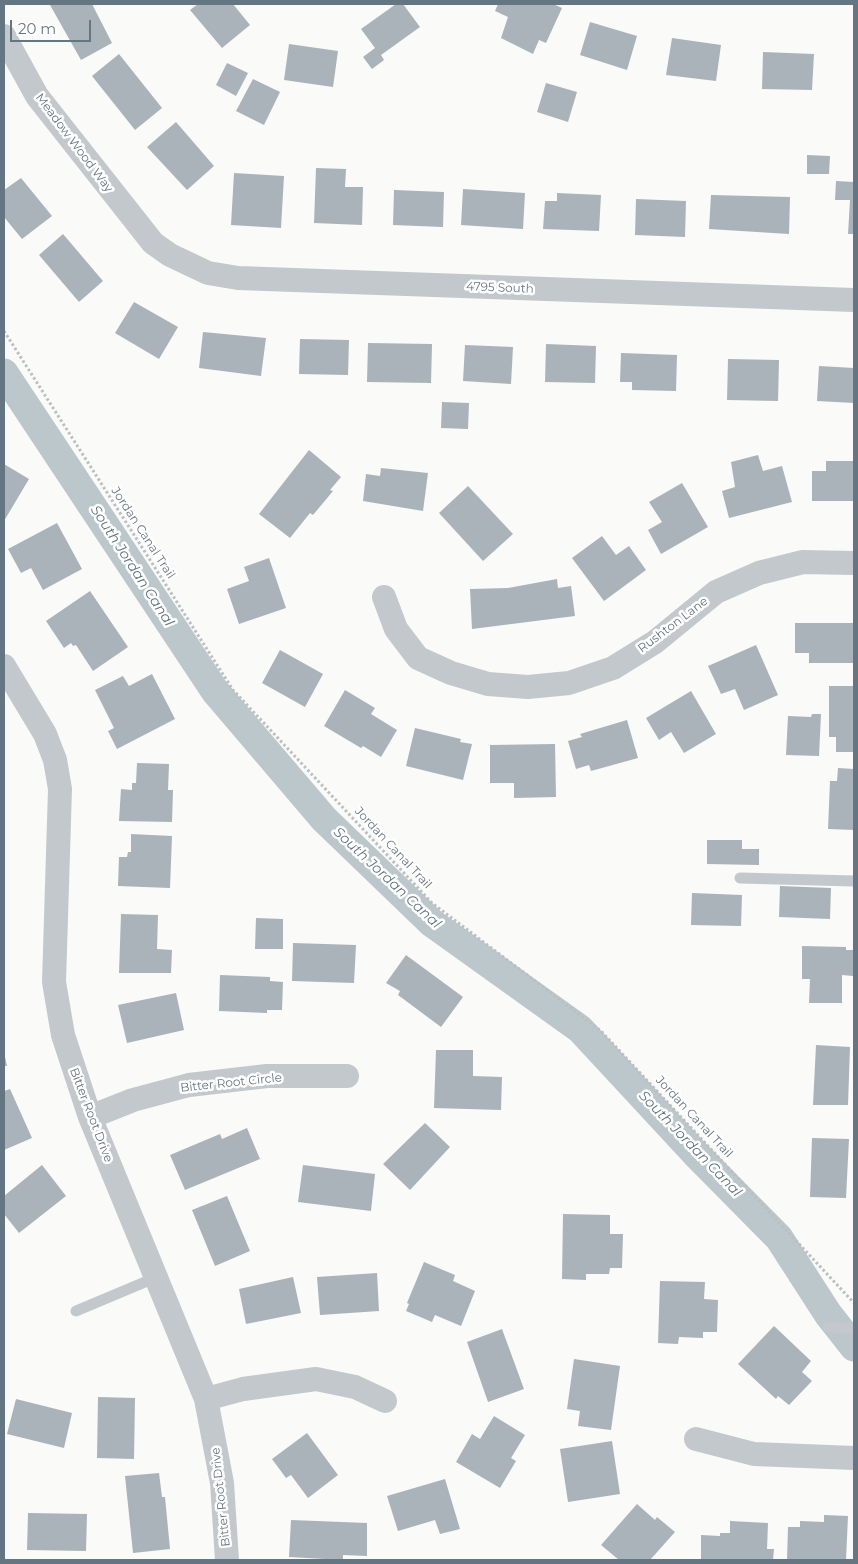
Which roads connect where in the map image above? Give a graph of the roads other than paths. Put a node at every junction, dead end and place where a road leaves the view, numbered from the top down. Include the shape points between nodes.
1 (4, 36) edge
2 (153, 244) joint
3 (854, 300) edge
4 (854, 563) edge
5 (384, 597) dead end
6 (4, 666) edge
7 (740, 878) dead end
8 (854, 880) edge
9 (347, 1076) dead end
10 (90, 1117) junction
11 (157, 1277) junction
12 (76, 1311) dead end
13 (828, 1327) dead end
14 (850, 1329) edge
15 (206, 1399) junction
16 (385, 1401) dead end
17 (696, 1439) dead end
18 (854, 1458) edge
19 (227, 1560) edge

1 - 2 street, Meadow Wood Way via 37,96
2 - 3 street, 4795 South via 188,265 238,278
4 - 5 street, Rushton Lane via 804,562 759,573 716,592 655,642 613,668 569,683 528,687 488,684 451,673 418,658 396,629
6 - 10 street, Bitter Root Drive via 45,734 55,760 60,789 54,982 63,1035
7 - 8 lane
9 - 10 street, Bitter Root Circle via 267,1076 190,1085 133,1100
10 - 11 street, Bitter Root Drive
11 - 12 lane
11 - 15 street, Bitter Root Drive
13 - 14 lane
15 - 16 street via 243,1389 316,1378 355,1387
15 - 19 street, Bitter Root Drive via 222,1483
17 - 18 street via 754,1454

